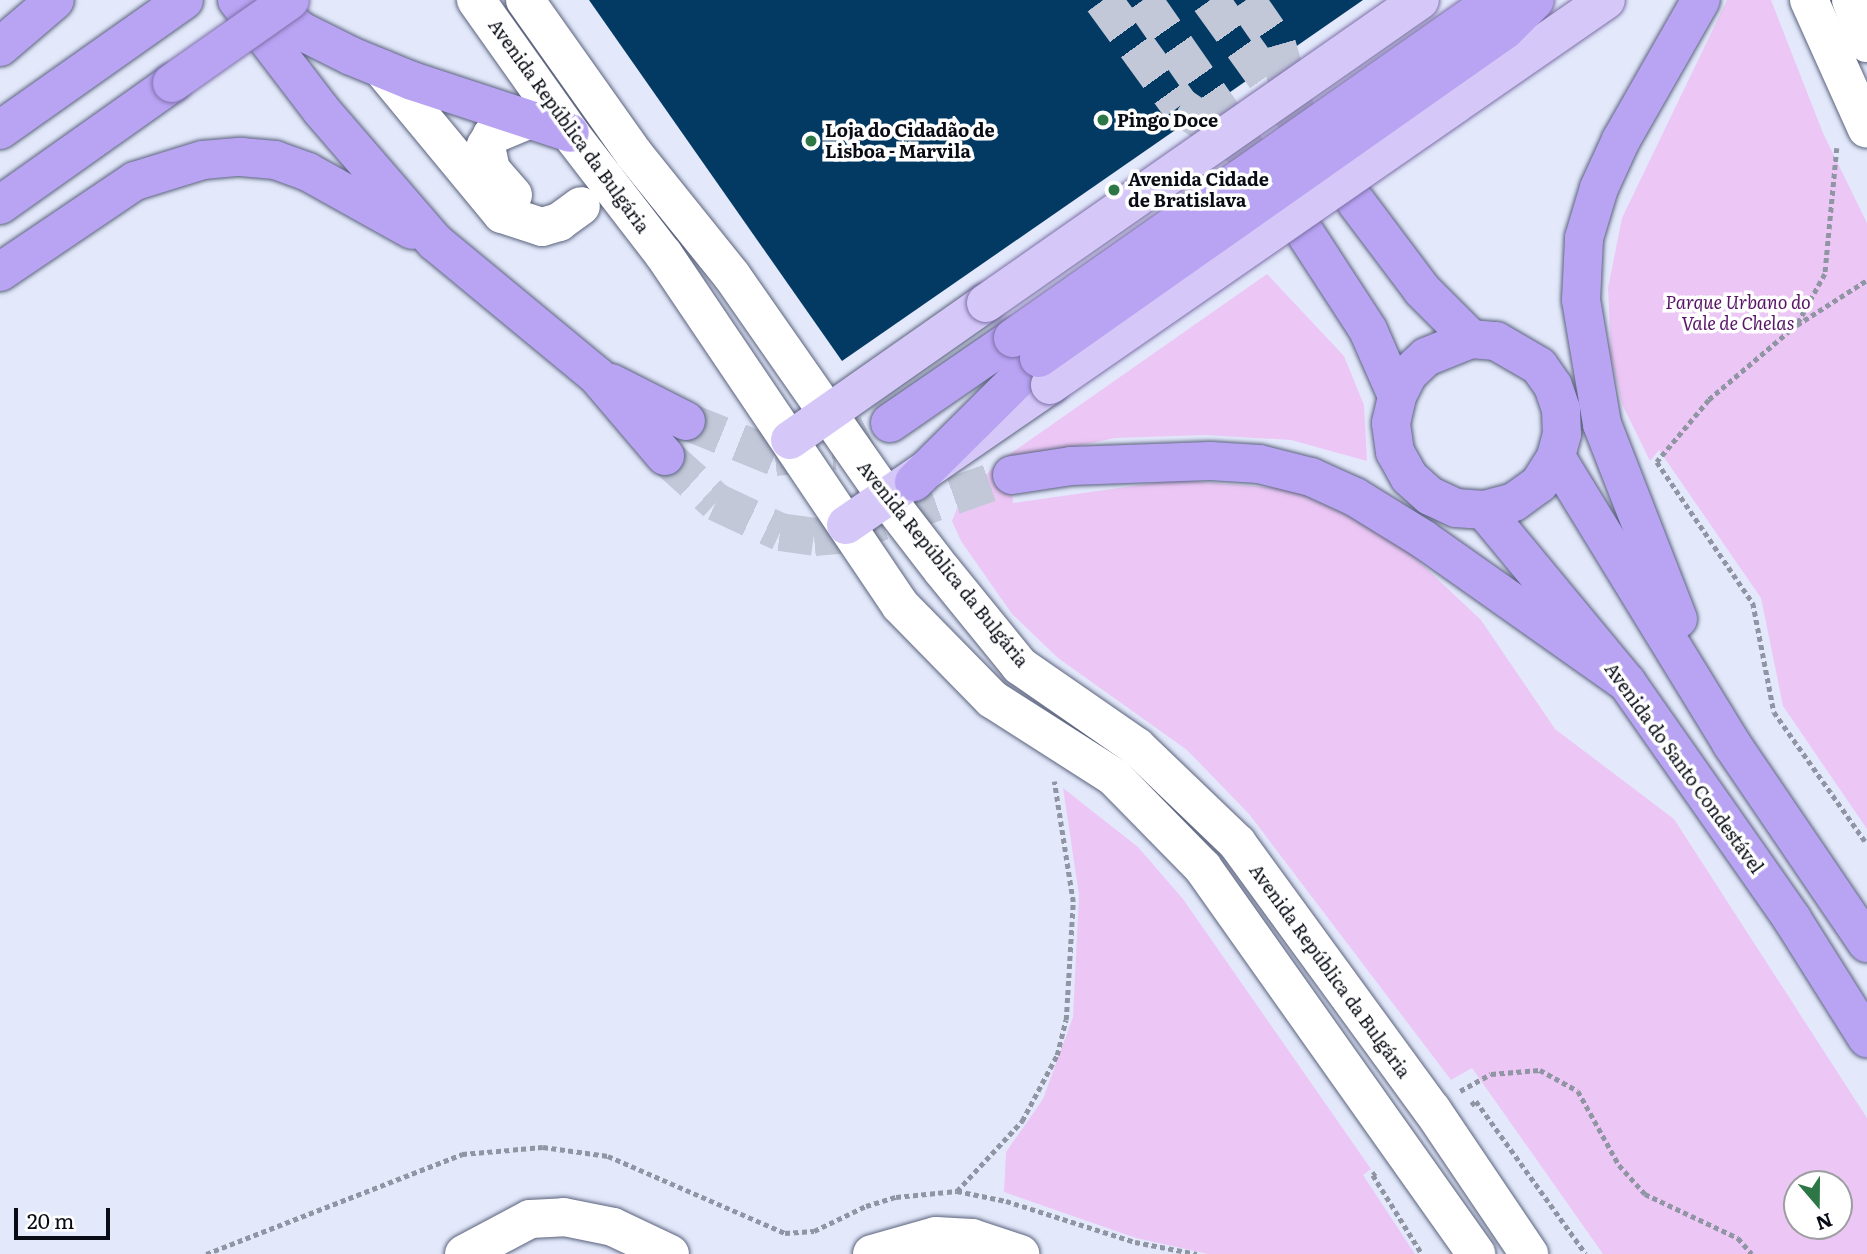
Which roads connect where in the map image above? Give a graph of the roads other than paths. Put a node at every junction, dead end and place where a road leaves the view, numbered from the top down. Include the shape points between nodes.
1 (55, 0) edge
2 (184, 0) edge
3 (237, 0) edge
4 (264, 0) edge
5 (290, 0) edge
6 (477, 0) edge
7 (525, 0) edge
8 (1420, 0) edge
9 (1495, 0) edge
10 (1535, 0) edge
11 (1606, 0) edge
12 (1701, 0) edge
13 (1809, 0) edge
14 (1851, 0) edge
15 (1867, 43) edge
16 (0, 47) edge
17 (383, 69) junction
18 (530, 120) junction
19 (1866, 128) edge
20 (0, 130) edge
21 (570, 133) junction
22 (1356, 202) dead end
23 (0, 205) edge
24 (1307, 236) dead end
25 (435, 243) junction
26 (0, 272) edge
27 (1471, 340) junction
28 (1034, 360) junction
29 (597, 376) junction
30 (1397, 396) junction
31 (828, 417) junction
32 (686, 421) tunnel mouth
33 (890, 423) tunnel mouth
34 (790, 440) junction
35 (665, 456) tunnel mouth
36 (1556, 457) junction
37 (1012, 475) tunnel mouth
38 (901, 491) junction
39 (1484, 510) junction
40 (846, 525) junction
41 (1627, 683) junction
42 (1731, 743) junction
43 (1867, 943) edge
44 (1867, 1038) edge
45 (1468, 1249) edge
46 (464, 1254) edge
47 (670, 1254) edge
48 (872, 1254) edge
49 (1020, 1254) edge
50 (1529, 1254) edge

1 - 16 highway
2 - 20 highway
3 - 25 highway via 321,110
4 - 17 highway via 302,30
5 - 23 highway, bridge
6 - 21 street, Avenida República da Bulgária
7 - 31 street, Avenida República da Bulgária via 634,154 732,276
8 - 31 main road, bridge
9 - 28 highway, bridge
10 - 28 highway, bridge via 1505,30
11 - 28 main road, bridge
12 - 42 highway via 1621,140 1600,188 1584,238 1581,300 1586,350 1610,446
13 - 19 street
14 - 15 street
17 - 18 highway
17 - 18 street via 502,214 542,227 559,222 577,201 531,211 491,170 486,146 492,135
18 - 21 highway
21 - 34 street, Avenida República da Bulgária via 664,255
22 - 27 highway via 1422,290
24 - 30 highway via 1368,330
25 - 26 highway via 308,172 275,160 241,156 166,168 135,181
25 - 29 highway
27 - 30 highway via 1447,345 1426,357 1408,374
27 - 36 highway via 1496,341 1539,366 1561,409
28 - 33 highway
28 - 38 highway
29 - 32 highway
29 - 35 highway
30 - 39 highway via 1391,424 1395,452 1409,477 1430,496 1456,508
31 - 34 main road
31 - 38 street, Avenida República da Bulgária
34 - 40 street, Avenida República da Bulgária
36 - 39 highway via 1531,490 1514,502
36 - 42 highway
37 - 41 highway via 1071,466 1210,461 1259,464 1311,477 1355,497 1423,539
38 - 40 main road
38 - 50 street, Avenida República da Bulgária via 1020,666 1137,747 1237,843 1432,1110
39 - 41 highway, Avenida do Santo Condestável
40 - 45 street, Avenida República da Bulgária via 900,605 992,699 1114,777 1203,868
41 - 44 highway, Avenida do Santo Condestável via 1792,919
42 - 43 highway
46 - 47 street via 530,1219 564,1217 613,1227
48 - 49 street via 936,1236 972,1238

